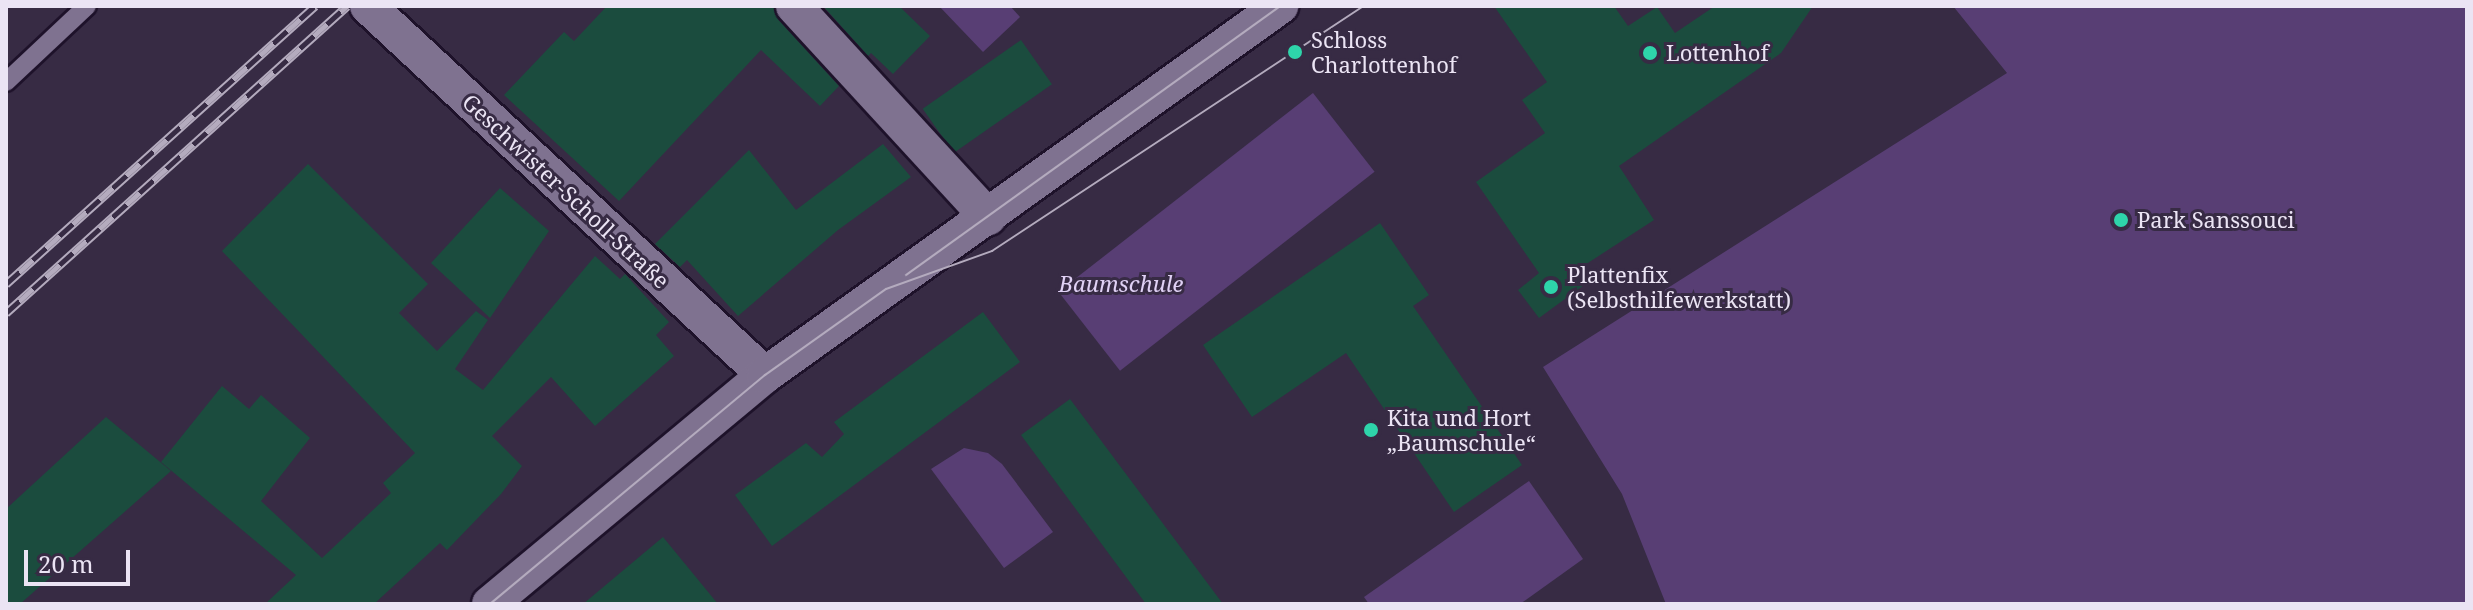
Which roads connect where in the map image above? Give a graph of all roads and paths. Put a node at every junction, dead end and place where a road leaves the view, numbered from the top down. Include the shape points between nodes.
1 (87, 6) edge
2 (368, 6) edge
3 (794, 6) edge
4 (1280, 6) edge
5 (10, 69) edge
6 (988, 217) junction
7 (765, 375) junction
8 (490, 604) edge

1 - 5 lane
2 - 7 street, Geschwister-Scholl-Straße
3 - 6 street
4 - 6 street
6 - 7 street
7 - 8 street

